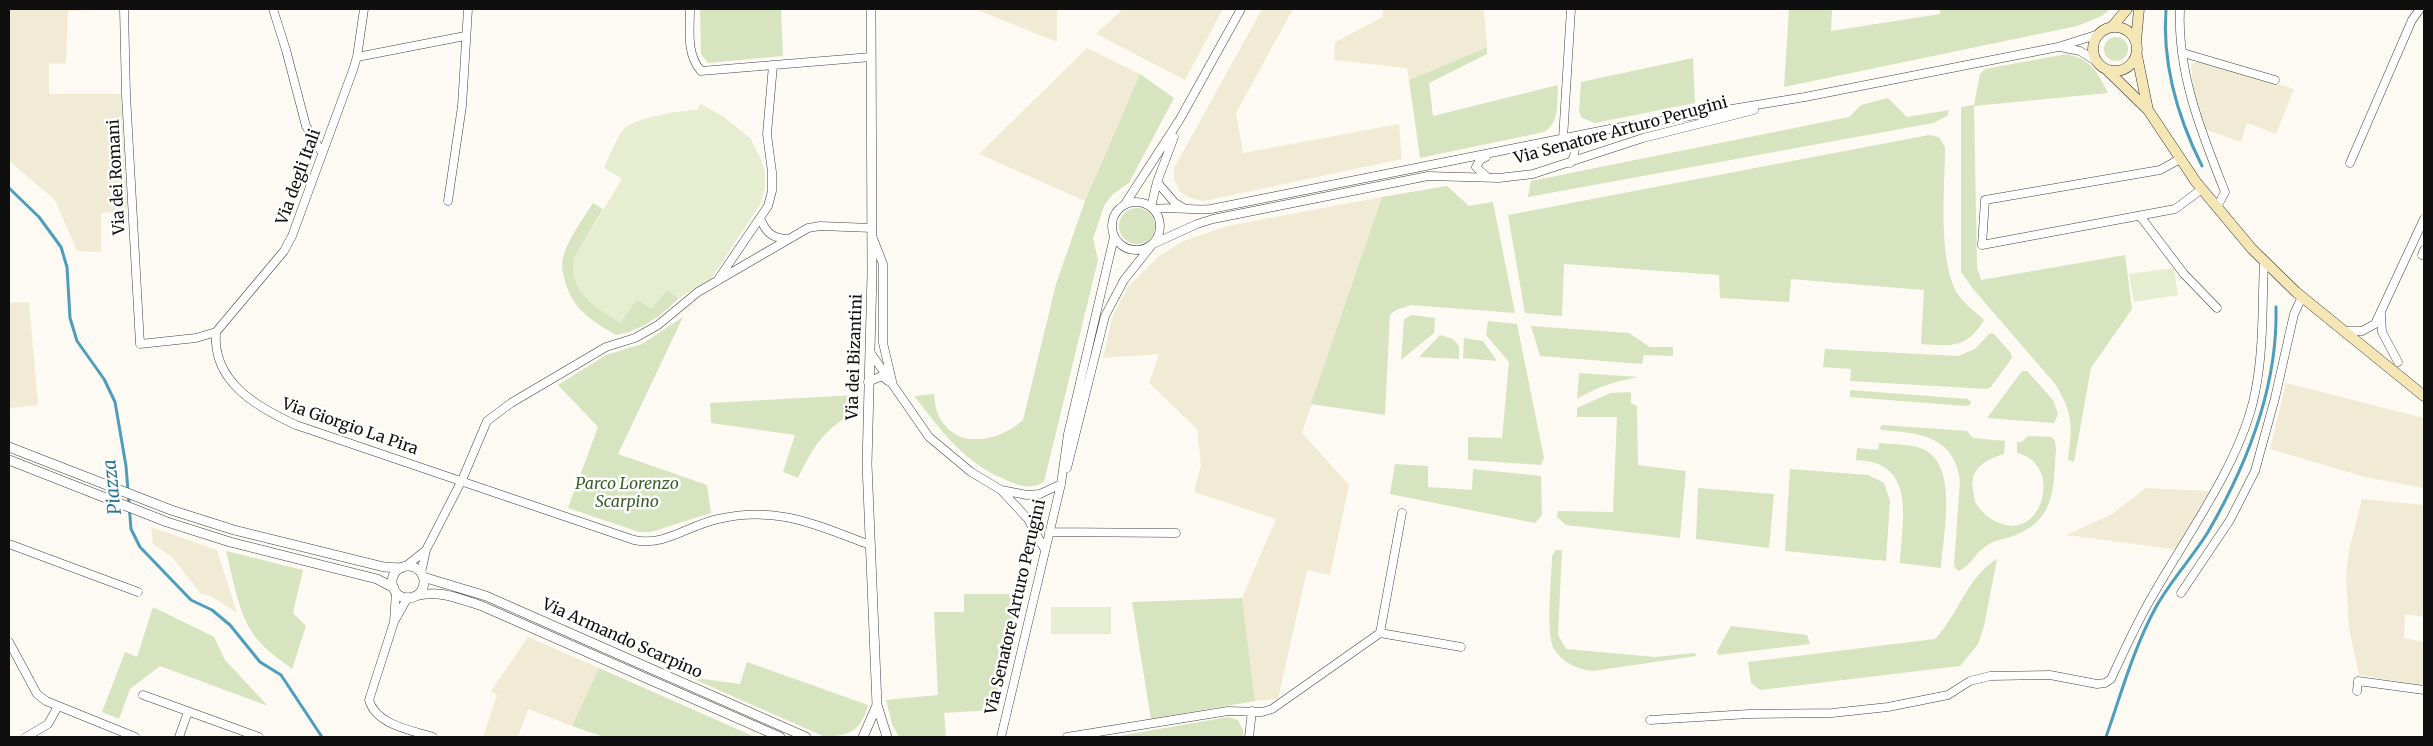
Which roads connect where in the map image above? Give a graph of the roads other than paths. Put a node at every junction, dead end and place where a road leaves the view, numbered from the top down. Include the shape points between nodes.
1 (124, 9) edge
2 (273, 9) edge
3 (364, 9) edge
4 (468, 9) edge
5 (690, 9) edge
6 (871, 9) edge
7 (1241, 9) edge
8 (1571, 9) edge
9 (2127, 9) edge
10 (2139, 9) edge
11 (2180, 9) edge
12 (2420, 9) edge
13 (2112, 28) junction
14 (2100, 34) junction
15 (465, 36) junction
16 (2136, 41) junction
17 (2058, 46) junction
18 (2183, 53) junction
19 (2137, 56) junction
20 (357, 57) junction
21 (871, 57) junction
22 (2096, 61) junction
23 (773, 65) junction
24 (2108, 70) junction
25 (2276, 80) dead end
26 (1805, 97) junction
27 (2148, 110) junction
28 (1180, 119) junction
29 (1564, 139) junction
30 (322, 153) junction
31 (1490, 155) junction
32 (2180, 159) junction
33 (1570, 163) junction
34 (2350, 163) dead end
35 (1487, 177) junction
36 (1157, 182) junction
37 (2202, 189) junction
38 (448, 201) dead end
39 (1125, 204) junction
40 (1182, 207) junction
41 (2217, 207) junction
42 (1152, 208) junction
43 (2140, 216) junction
44 (760, 218) junction
45 (2424, 218) edge
46 (872, 232) junction
47 (1114, 236) junction
48 (790, 239) junction
49 (1152, 245) junction
50 (2264, 261) junction
51 (714, 285) junction
52 (2302, 297) junction
53 (2217, 308) dead end
54 (2381, 312) junction
55 (2342, 330) junction
56 (216, 332) junction
57 (883, 344) junction
58 (870, 348) junction
59 (2398, 362) dead end
60 (868, 382) junction
61 (893, 386) junction
62 (2424, 396) edge
63 (9, 446) edge
64 (9, 460) edge
65 (462, 480) junction
66 (1061, 484) junction
67 (1001, 490) junction
68 (1402, 512) dead end
69 (1049, 532) junction
70 (1176, 533) dead end
71 (9, 544) edge
72 (870, 545) junction
73 (426, 550) junction
74 (1045, 550) junction
75 (404, 567) junction
76 (422, 575) junction
77 (395, 590) junction
78 (138, 592) dead end
79 (2181, 593) dead end
80 (412, 596) junction
81 (394, 622) junction
82 (1380, 633) junction
83 (9, 642) edge
84 (1461, 647) dead end
85 (2424, 690) edge
86 (2357, 691) dead end
87 (143, 695) dead end
88 (877, 705) junction
89 (57, 708) junction
90 (1252, 711) junction
91 (188, 712) junction
92 (1650, 720) dead end
93 (26, 737) edge
94 (135, 737) edge
95 (179, 737) edge
96 (259, 737) edge
97 (433, 737) edge
98 (780, 737) edge
99 (806, 737) edge
100 (863, 737) edge
101 (887, 737) edge
102 (1001, 737) edge
103 (1067, 737) edge
104 (1249, 737) edge

1 - 56 street, Via dei Romani via 140,344 196,338
2 - 30 street via 306,126
3 - 20 street, Via degli Itali
4 - 15 street
5 - 23 street via 690,48 694,63 701,71
6 - 21 street, Via dei Bizantini
7 - 28 street
8 - 29 street
9 - 13 main road
10 - 16 main road
11 - 18 street
12 - 34 street via 2412,20
13 - 14 main road
13 - 16 main road via 2126,30
14 - 17 street, Via Senatore Arturo Perugini
14 - 22 main road via 2093,47
15 - 20 street
15 - 38 street via 462,106
16 - 19 main road
17 - 22 street, Via Senatore Arturo Perugini via 2080,51
17 - 26 street, Via Senatore Arturo Perugini
18 - 25 street
18 - 41 street via 2192,105 2225,192
19 - 24 main road via 2129,67 2115,72
19 - 27 main road
20 - 30 street, Via degli Itali
21 - 23 street
21 - 46 street, Via dei Bizantini
22 - 24 main road
23 - 44 street via 768,134 772,190 768,206
24 - 27 main road
26 - 29 street, Via Senatore Arturo Perugini
26 - 33 street, Via Senatore Arturo Perugini via 1643,138
27 - 32 main road
28 - 36 street
28 - 39 street
29 - 31 street, Via Senatore Arturo Perugini
29 - 33 street via 1575,147
30 - 56 street, Via degli Itali via 284,251
31 - 35 street via 1480,160 1476,167
31 - 40 street, Via Senatore Arturo Perugini via 1211,209 1198,211
32 - 37 main road
32 - 43 street via 2160,170 1985,200 1982,244
33 - 35 street, Via Senatore Arturo Perugini via 1517,176
35 - 49 street, Via Senatore Arturo Perugini via 1436,175 1213,219
36 - 40 street
36 - 42 street
37 - 41 main road
37 - 43 street via 2175,209
39 - 42 street via 1138,202
39 - 47 street via 1112,222
40 - 42 street, Via Senatore Arturo Perugini
41 - 50 main road
42 - 49 street via 1161,227
43 - 53 street via 2184,274
44 - 48 street via 764,230 771,236
44 - 51 street
45 - 54 street
46 - 48 street via 820,226 808,228
46 - 57 street via 883,264
46 - 58 street, Via dei Bizantini
47 - 49 street via 1131,250
47 - 66 street, Via Senatore Arturo Perugini via 1068,434
48 - 51 street
49 - 66 street, Via Senatore Arturo Perugini via 1124,280 1105,316 1072,452
50 - 52 main road
50 - 92 street via 2260,361 2255,394 2243,429 2226,468 2142,614 2111,679 2098,684 2050,675 1990,676 1970,681 1948,694 1888,707 1832,713
51 - 65 street via 698,292 658,325 635,338 606,347 511,403 487,422
52 - 55 main road
52 - 79 street via 2294,314 2255,471 2230,520
54 - 55 street via 2375,324 2368,329
54 - 59 street via 2382,332
55 - 62 main road
56 - 65 street, Via Giorgio La Pira via 219,362 230,381 246,398 267,412 296,425
57 - 58 street
57 - 61 street
58 - 60 street, Via dei Bizantini
58 - 61 street
60 - 61 street via 882,376
60 - 72 street, Via dei Bizantini
61 - 67 street via 929,437 971,472
63 - 75 street via 234,530 384,567
64 - 77 street via 230,542 377,579
65 - 72 street, Via Giorgio La Pira via 644,542 653,542 719,518 780,515 794,517
65 - 73 street
66 - 67 street via 1040,494
66 - 69 street, Via Senatore Arturo Perugini
67 - 74 street via 1028,520
68 - 82 street
69 - 70 street
69 - 74 street, Via Senatore Arturo Perugini
71 - 78 street
72 - 88 street, Via dei Bizantini
73 - 75 street
73 - 76 street
74 - 102 street, Via Senatore Arturo Perugini
75 - 76 street via 412,566
75 - 77 street via 392,578
76 - 80 street via 422,589
76 - 99 street, Via Armando Scarpino via 486,596
77 - 80 street
77 - 81 street
80 - 81 street
80 - 98 street, Via Armando Scarpino via 433,593 482,606
81 - 97 street via 369,700 371,707 374,714 384,720
82 - 84 street
82 - 90 street via 1272,708
83 - 89 street via 37,694
85 - 86 street via 2358,681
87 - 91 street
88 - 100 street, Via dei Bizantini
88 - 101 street, Via dei Bizantini
89 - 93 street via 48,724
89 - 94 street
90 - 103 street via 1228,711
90 - 104 street
91 - 95 street
91 - 96 street

